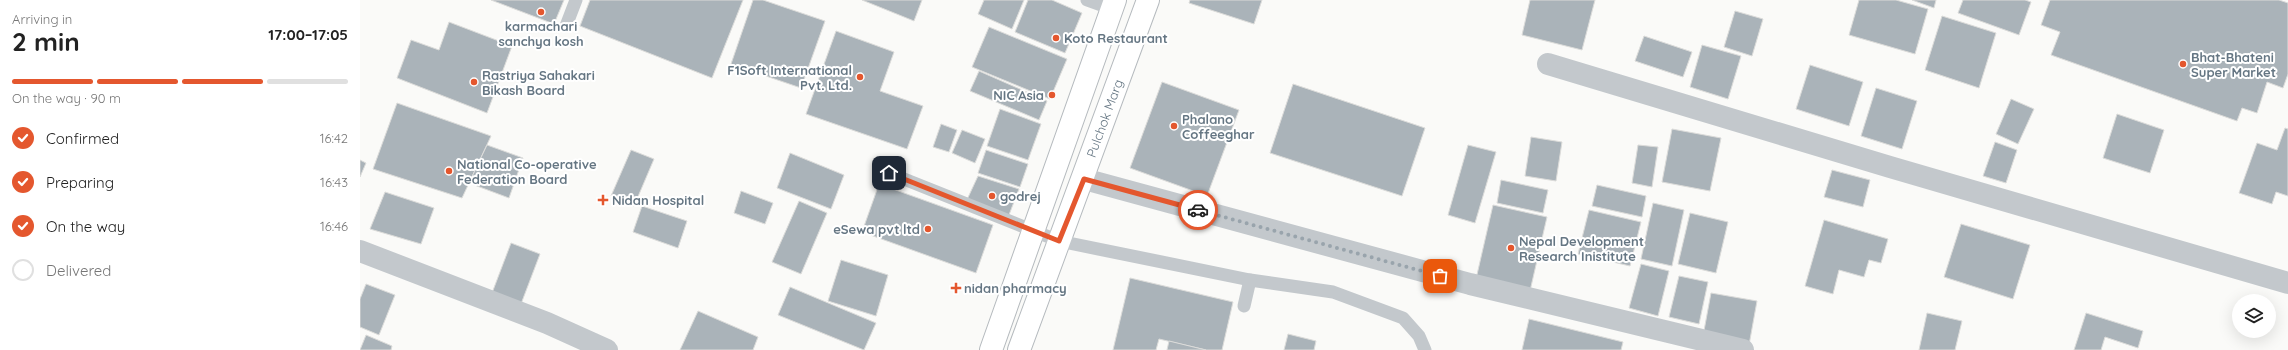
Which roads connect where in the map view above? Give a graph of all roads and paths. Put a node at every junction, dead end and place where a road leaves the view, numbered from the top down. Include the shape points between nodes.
1 (576, 0) edge
2 (1087, 0) edge
3 (1148, 0) edge
4 (1113, 4) edge
5 (566, 26) dead end
6 (1548, 64) dead end
7 (889, 173) dead end
8 (1084, 179) junction
9 (1033, 231) junction
10 (1059, 241) junction
11 (360, 251) edge
12 (1250, 280) junction
13 (2288, 283) edge
14 (1244, 306) dead end
15 (607, 350) edge
16 (991, 350) edge
17 (1019, 350) edge
18 (1425, 350) edge
19 (1744, 350) edge

1 - 5 lane
2 - 4 lane
3 - 8 main road, Pulchok Marg
4 - 9 main road
6 - 13 street
7 - 9 lane
8 - 10 main road, Pulchok Marg
8 - 19 street via 1470,284
9 - 10 lane
9 - 16 main road
10 - 12 lane
10 - 17 main road, Pulchok Marg
11 - 15 street via 547,323
12 - 14 lane
12 - 18 lane via 1332,292 1403,318 1419,336

